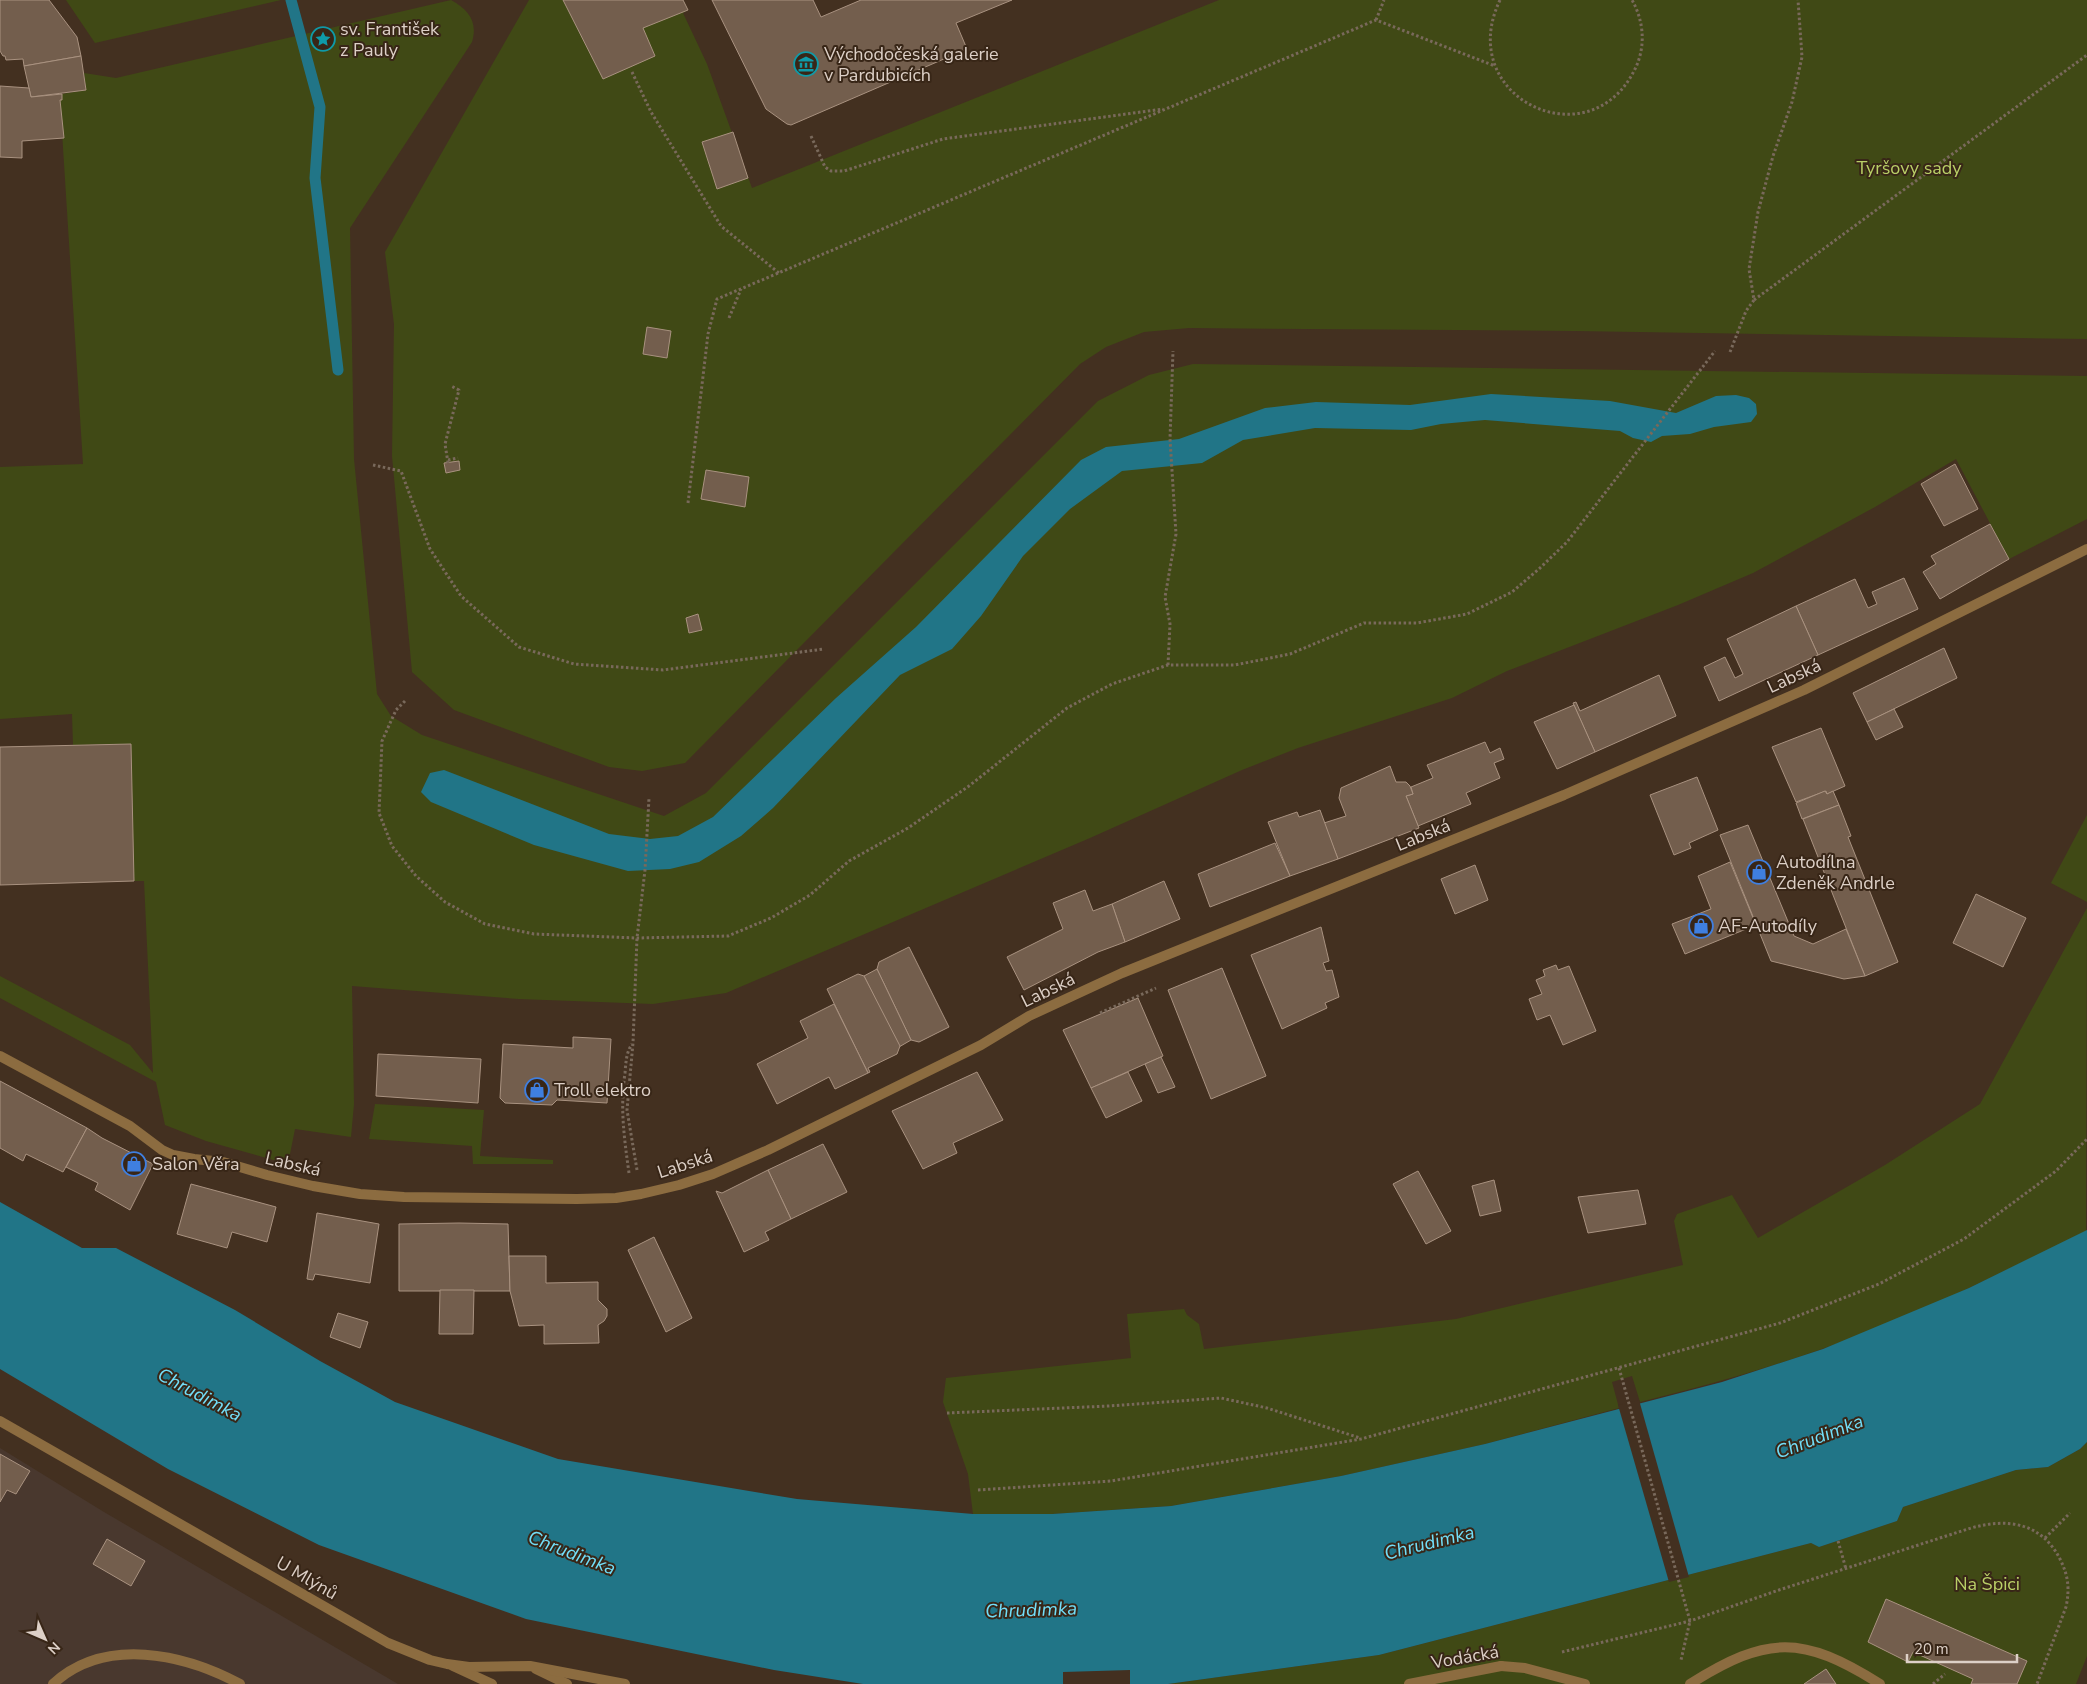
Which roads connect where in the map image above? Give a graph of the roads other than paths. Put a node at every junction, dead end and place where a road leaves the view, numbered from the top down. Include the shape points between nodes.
1 (2087, 548) edge
2 (0, 1056) edge
3 (0, 1421) edge
4 (447, 1664) junction
5 (530, 1666) junction
6 (53, 1684) edge
7 (240, 1684) edge
8 (492, 1684) edge
9 (567, 1684) edge
10 (625, 1684) edge
11 (1409, 1684) edge
12 (1585, 1684) edge
13 (1690, 1684) edge
14 (1880, 1684) edge

1 - 2 street, Labská via 1813,686 1564,795 1122,973 1029,1016 981,1045 768,1150 679,1185 637,1195 576,1199 404,1197 313,1186 223,1162 182,1158 162,1150 130,1126
3 - 4 street, U Mlýnů via 371,1634 430,1660
4 - 5 street, U Mlýnů
4 - 8 street
5 - 9 street
5 - 10 street, U Mlýnů
6 - 7 street via 80,1665 107,1656 135,1655 198,1665
11 - 12 street, Vodácká via 1501,1666 1525,1668
13 - 14 street via 1739,1657 1780,1646 1816,1652

